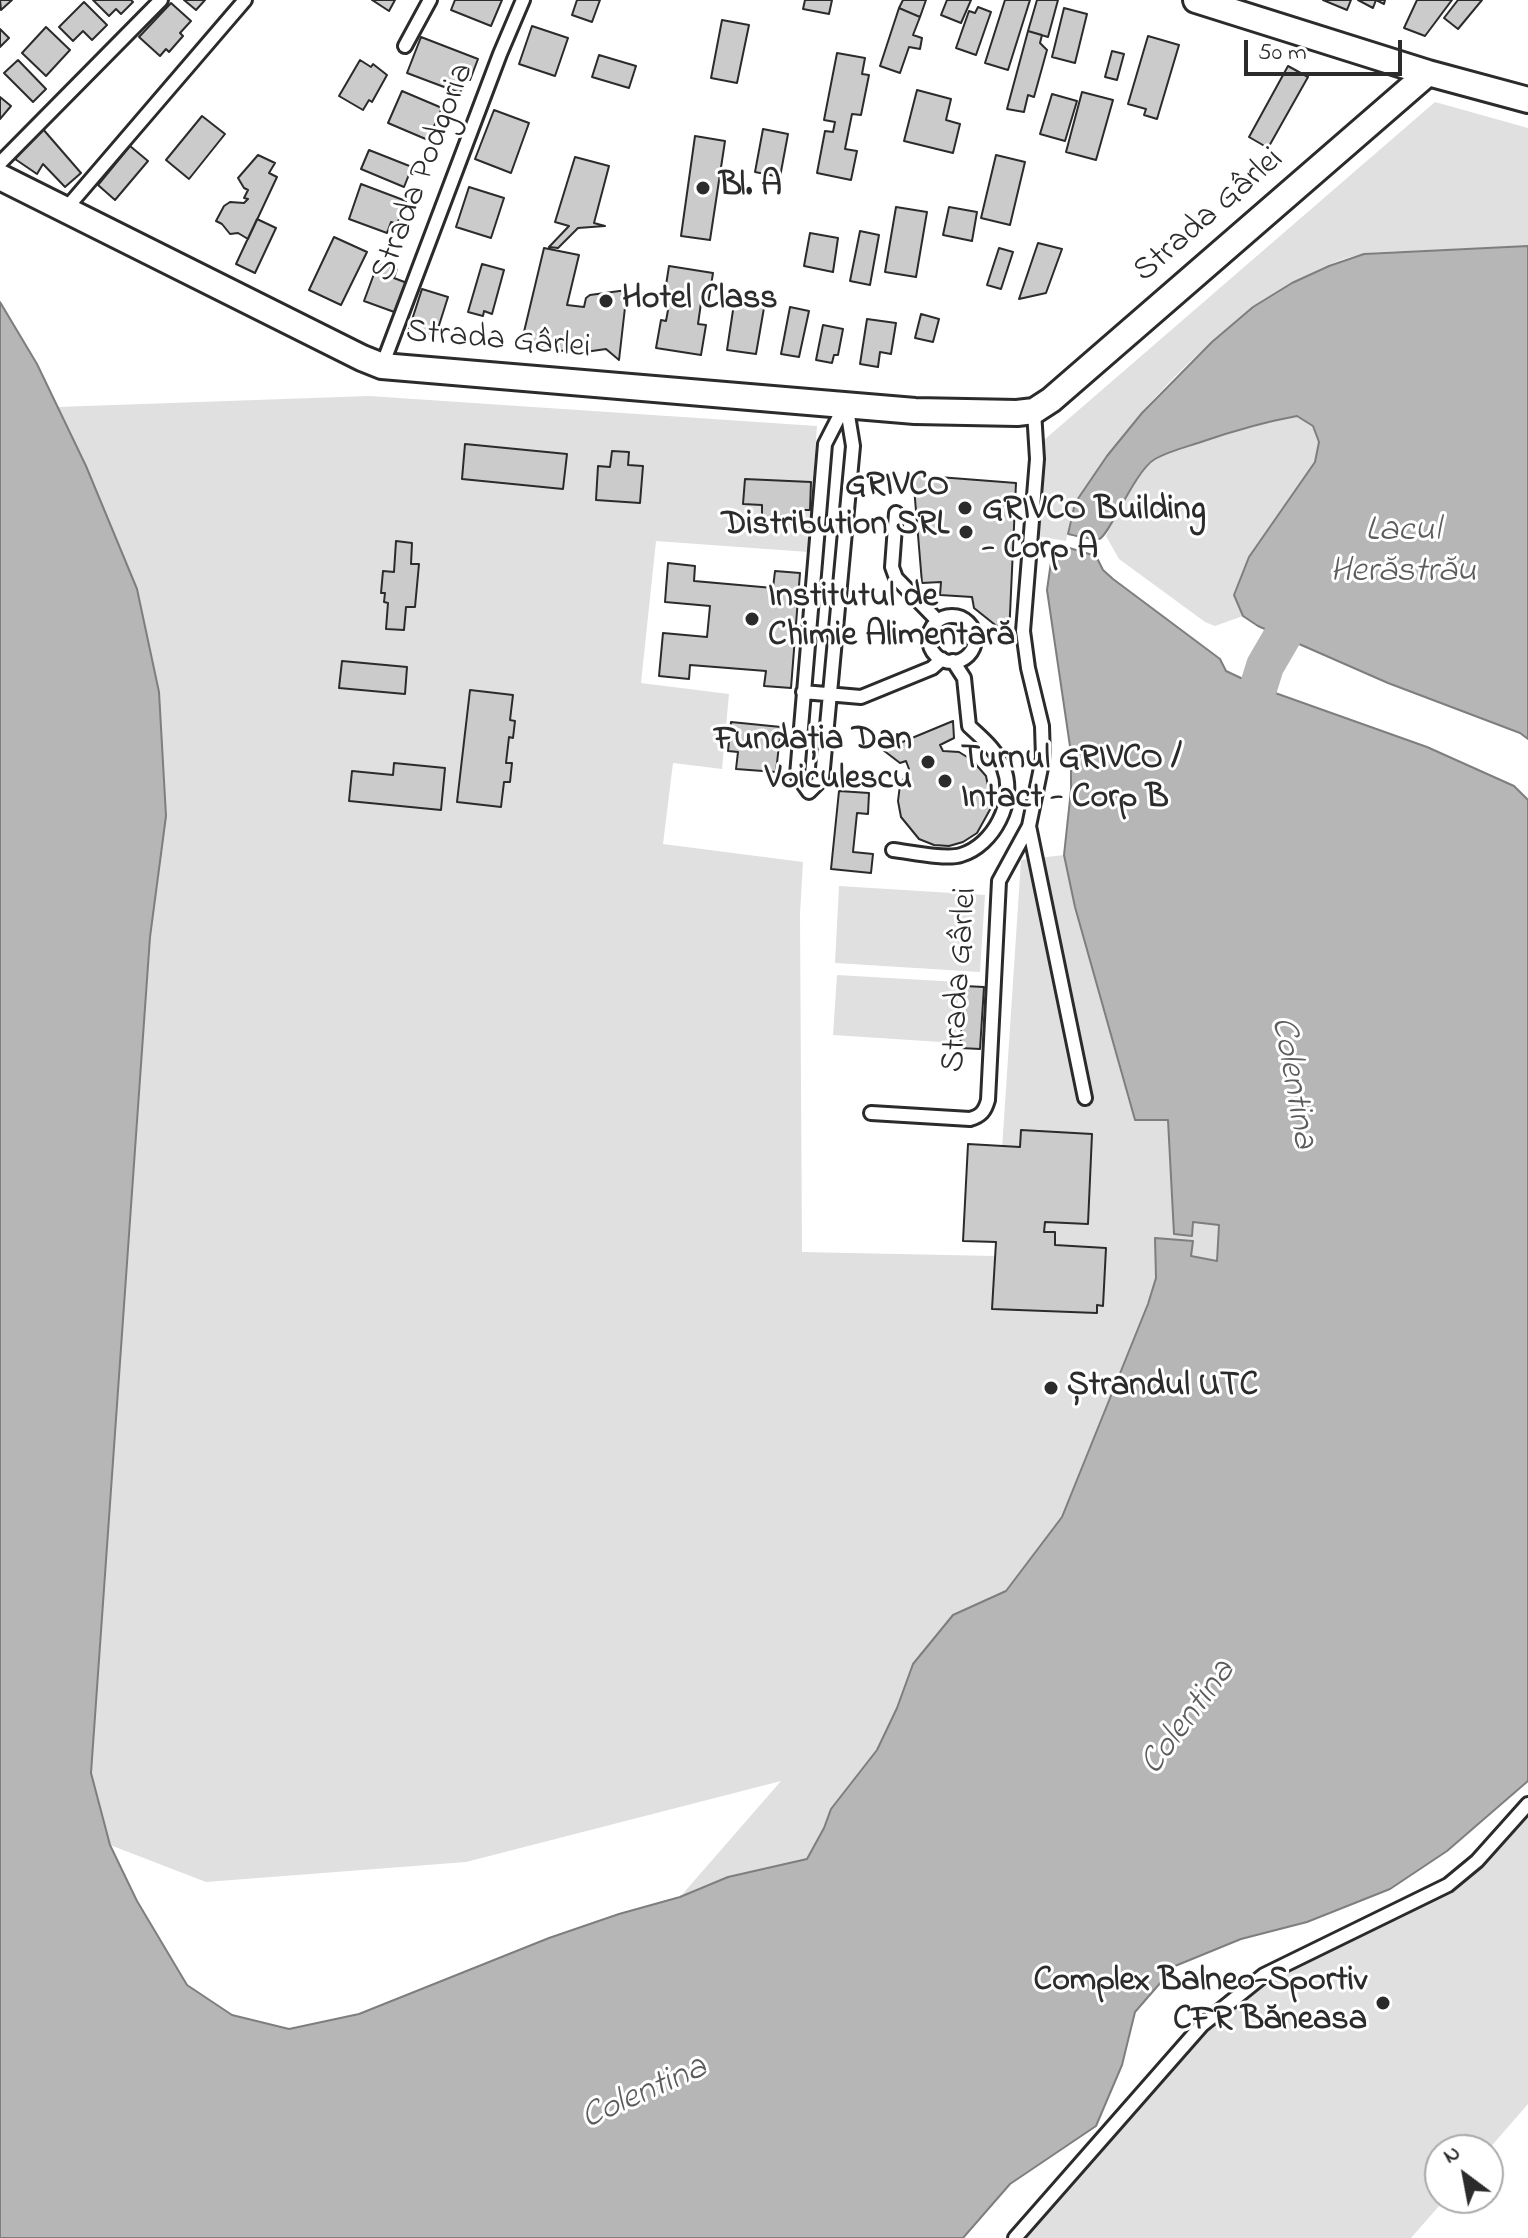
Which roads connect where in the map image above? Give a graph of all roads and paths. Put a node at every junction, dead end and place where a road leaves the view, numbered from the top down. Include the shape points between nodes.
1 (161, 0) edge
2 (245, 0) edge
3 (430, 0) edge
4 (523, 0) edge
5 (1196, 0) edge
6 (405, 46) dead end
7 (1428, 73) junction
8 (1528, 100) edge
9 (0, 163) edge
10 (0, 177) edge
11 (64, 211) junction
12 (382, 366) junction
13 (846, 403) junction
14 (1034, 411) junction
15 (896, 513) dead end
16 (814, 565) junction
17 (842, 568) junction
18 (938, 621) junction
19 (948, 660) junction
20 (803, 692) junction
21 (831, 696) junction
22 (1029, 826) junction
23 (893, 850) dead end
24 (1085, 1098) dead end
25 (871, 1113) dead end
26 (1528, 1804) edge
27 (1015, 2238) edge

1 - 9 lane
2 - 11 lane
3 - 6 lane
4 - 12 lane, Strada Podgoria
5 - 7 street
7 - 8 street
7 - 14 street, Strada Gârlei
10 - 11 street, Strada Gârlei
11 - 12 street, Strada Gârlei
12 - 13 street, Strada Gârlei
13 - 14 street, Strada Gârlei via 915,411
13 - 16 lane via 825,444
13 - 17 lane via 853,446
14 - 22 lane, Strada Gârlei via 1037,459 1023,631 1043,758
15 - 18 lane via 896,578
16 - 17 lane
16 - 20 lane
17 - 21 lane
18 - 19 lane via 929,641 936,655
18 - 19 lane via 958,617 973,630 971,651 960,660
19 - 21 lane via 861,697
19 - 23 lane via 964,678 969,726 995,750 1005,771 1006,802 989,837 958,857
20 - 21 lane
20 - 21 lane via 797,775 809,792 822,779
22 - 24 lane
22 - 25 lane, Strada Gârlei via 999,881 986,1109 970,1119
26 - 27 lane via 1448,1885 1264,1975 1219,2008

